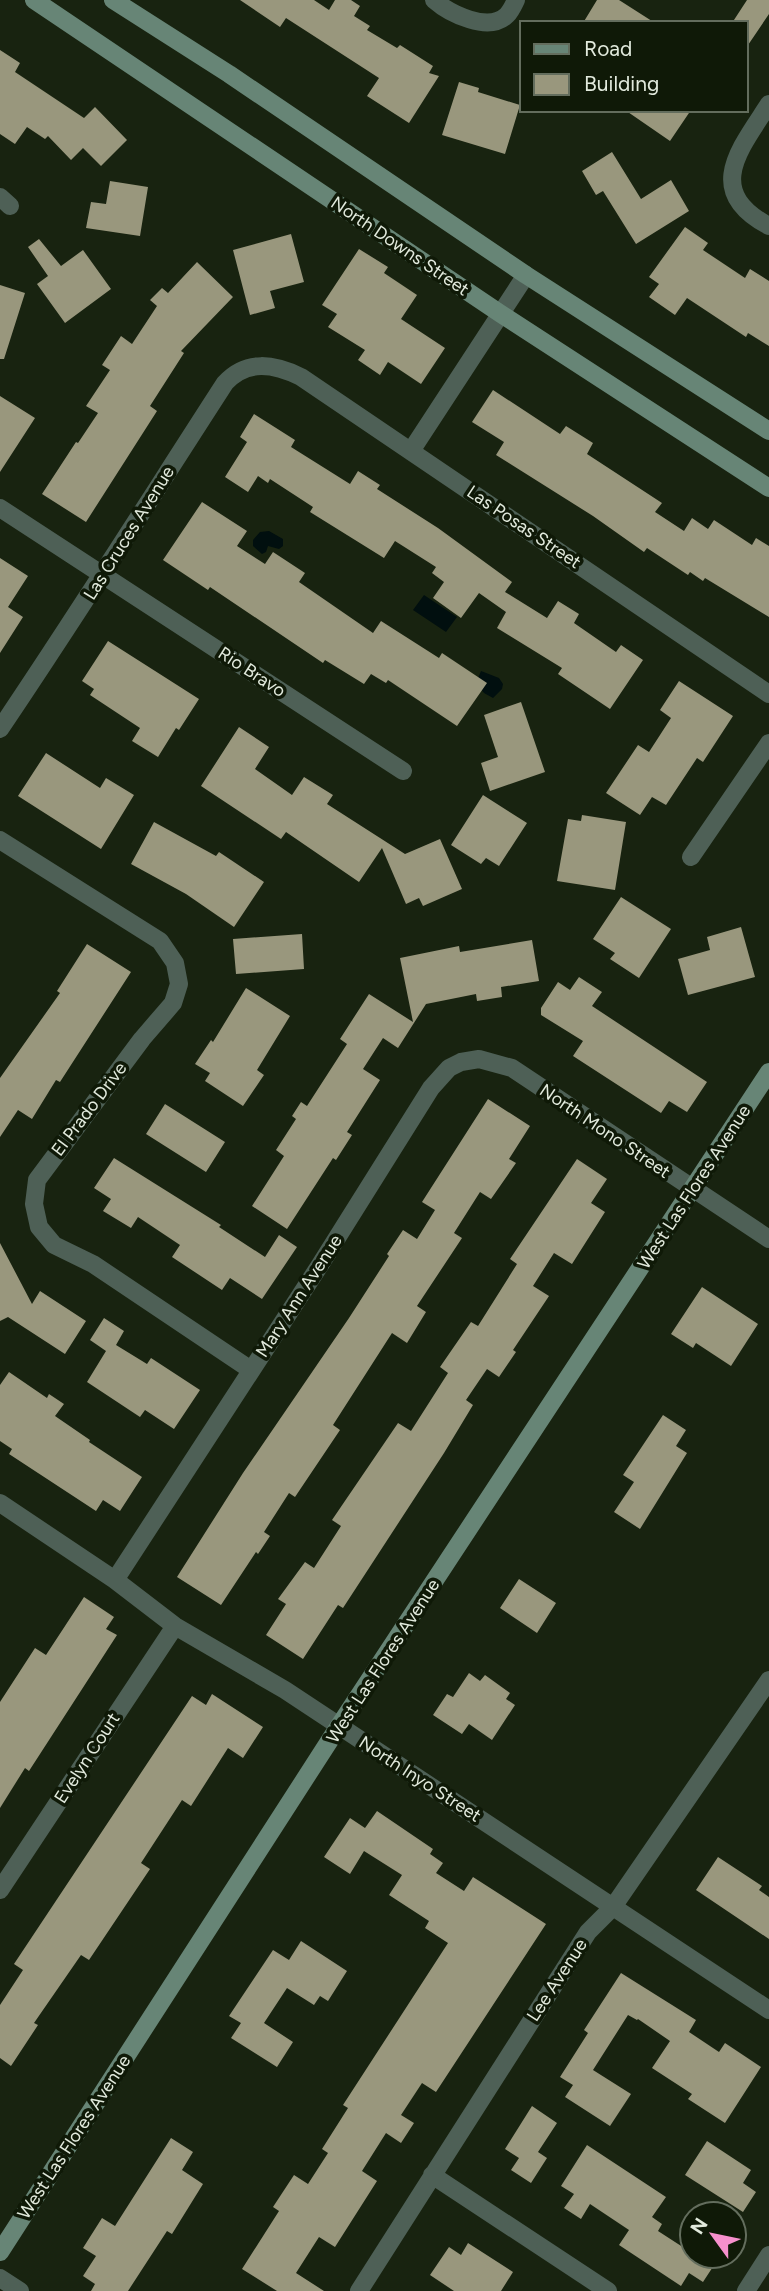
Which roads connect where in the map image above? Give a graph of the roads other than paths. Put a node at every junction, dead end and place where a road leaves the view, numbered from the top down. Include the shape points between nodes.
1 (34, 0) edge
2 (113, 0) edge
3 (434, 0) edge
4 (516, 0) edge
5 (769, 104) edge
6 (769, 226) edge
7 (526, 275) junction
8 (501, 314) junction
9 (275, 367) joint
10 (769, 431) edge
11 (411, 451) junction
12 (769, 488) edge
13 (0, 508) edge
14 (101, 574) junction
15 (769, 694) edge
16 (0, 729) edge
17 (769, 743) edge
18 (403, 771) dead end
19 (0, 840) edge
20 (691, 857) dead end
21 (512, 1068) joint
22 (769, 1072) edge
23 (693, 1190) junction
24 (769, 1239) edge
25 (251, 1370) junction
26 (0, 1503) edge
27 (115, 1580) junction
28 (175, 1626) junction
29 (769, 1680) edge
30 (339, 1726) junction
31 (0, 1890) edge
32 (613, 1907) junction
33 (769, 2010) edge
34 (432, 2175) junction
35 (0, 2252) edge
36 (769, 2255) edge
37 (0, 2278) edge
38 (20, 2291) edge
39 (359, 2291) edge
40 (608, 2291) edge
41 (746, 2291) edge

1 - 8 main road, North Downs Street
2 - 7 main road
3 - 4 street via 475,21 492,22 507,16
5 - 6 street via 734,162 732,181 750,216
7 - 8 street
7 - 10 main road
8 - 11 street
8 - 12 main road, North Downs Street
9 - 11 street, Las Posas Street via 301,377
9 - 14 street, Las Cruces Avenue via 246,368 225,383
11 - 15 street, Las Posas Street
13 - 14 street, Rio Bravo
14 - 16 street, Las Cruces Avenue
14 - 18 street, Rio Bravo
17 - 20 street
19 - 25 street, El Prado Drive via 160,941 175,963 179,984 173,1003 37,1180 34,1204 39,1227 54,1245 93,1264
21 - 23 street, North Mono Street
21 - 25 street, Mary Ann Avenue via 479,1059 461,1062 431,1088
22 - 23 main road, West Las Flores Avenue
23 - 24 street, North Mono Street
23 - 30 main road, West Las Flores Avenue
25 - 27 street, Mary Ann Avenue
26 - 27 street, North Inyo Street
27 - 28 street, North Inyo Street
28 - 30 street, North Inyo Street
28 - 31 street, Evelyn Court
29 - 32 street, Lee Avenue
30 - 32 street, North Inyo Street
30 - 35 main road, West Las Flores Avenue
32 - 33 street, North Inyo Street
32 - 34 street, Lee Avenue via 588,1932
34 - 39 street, Lee Avenue
34 - 40 street
36 - 41 street
37 - 38 street

